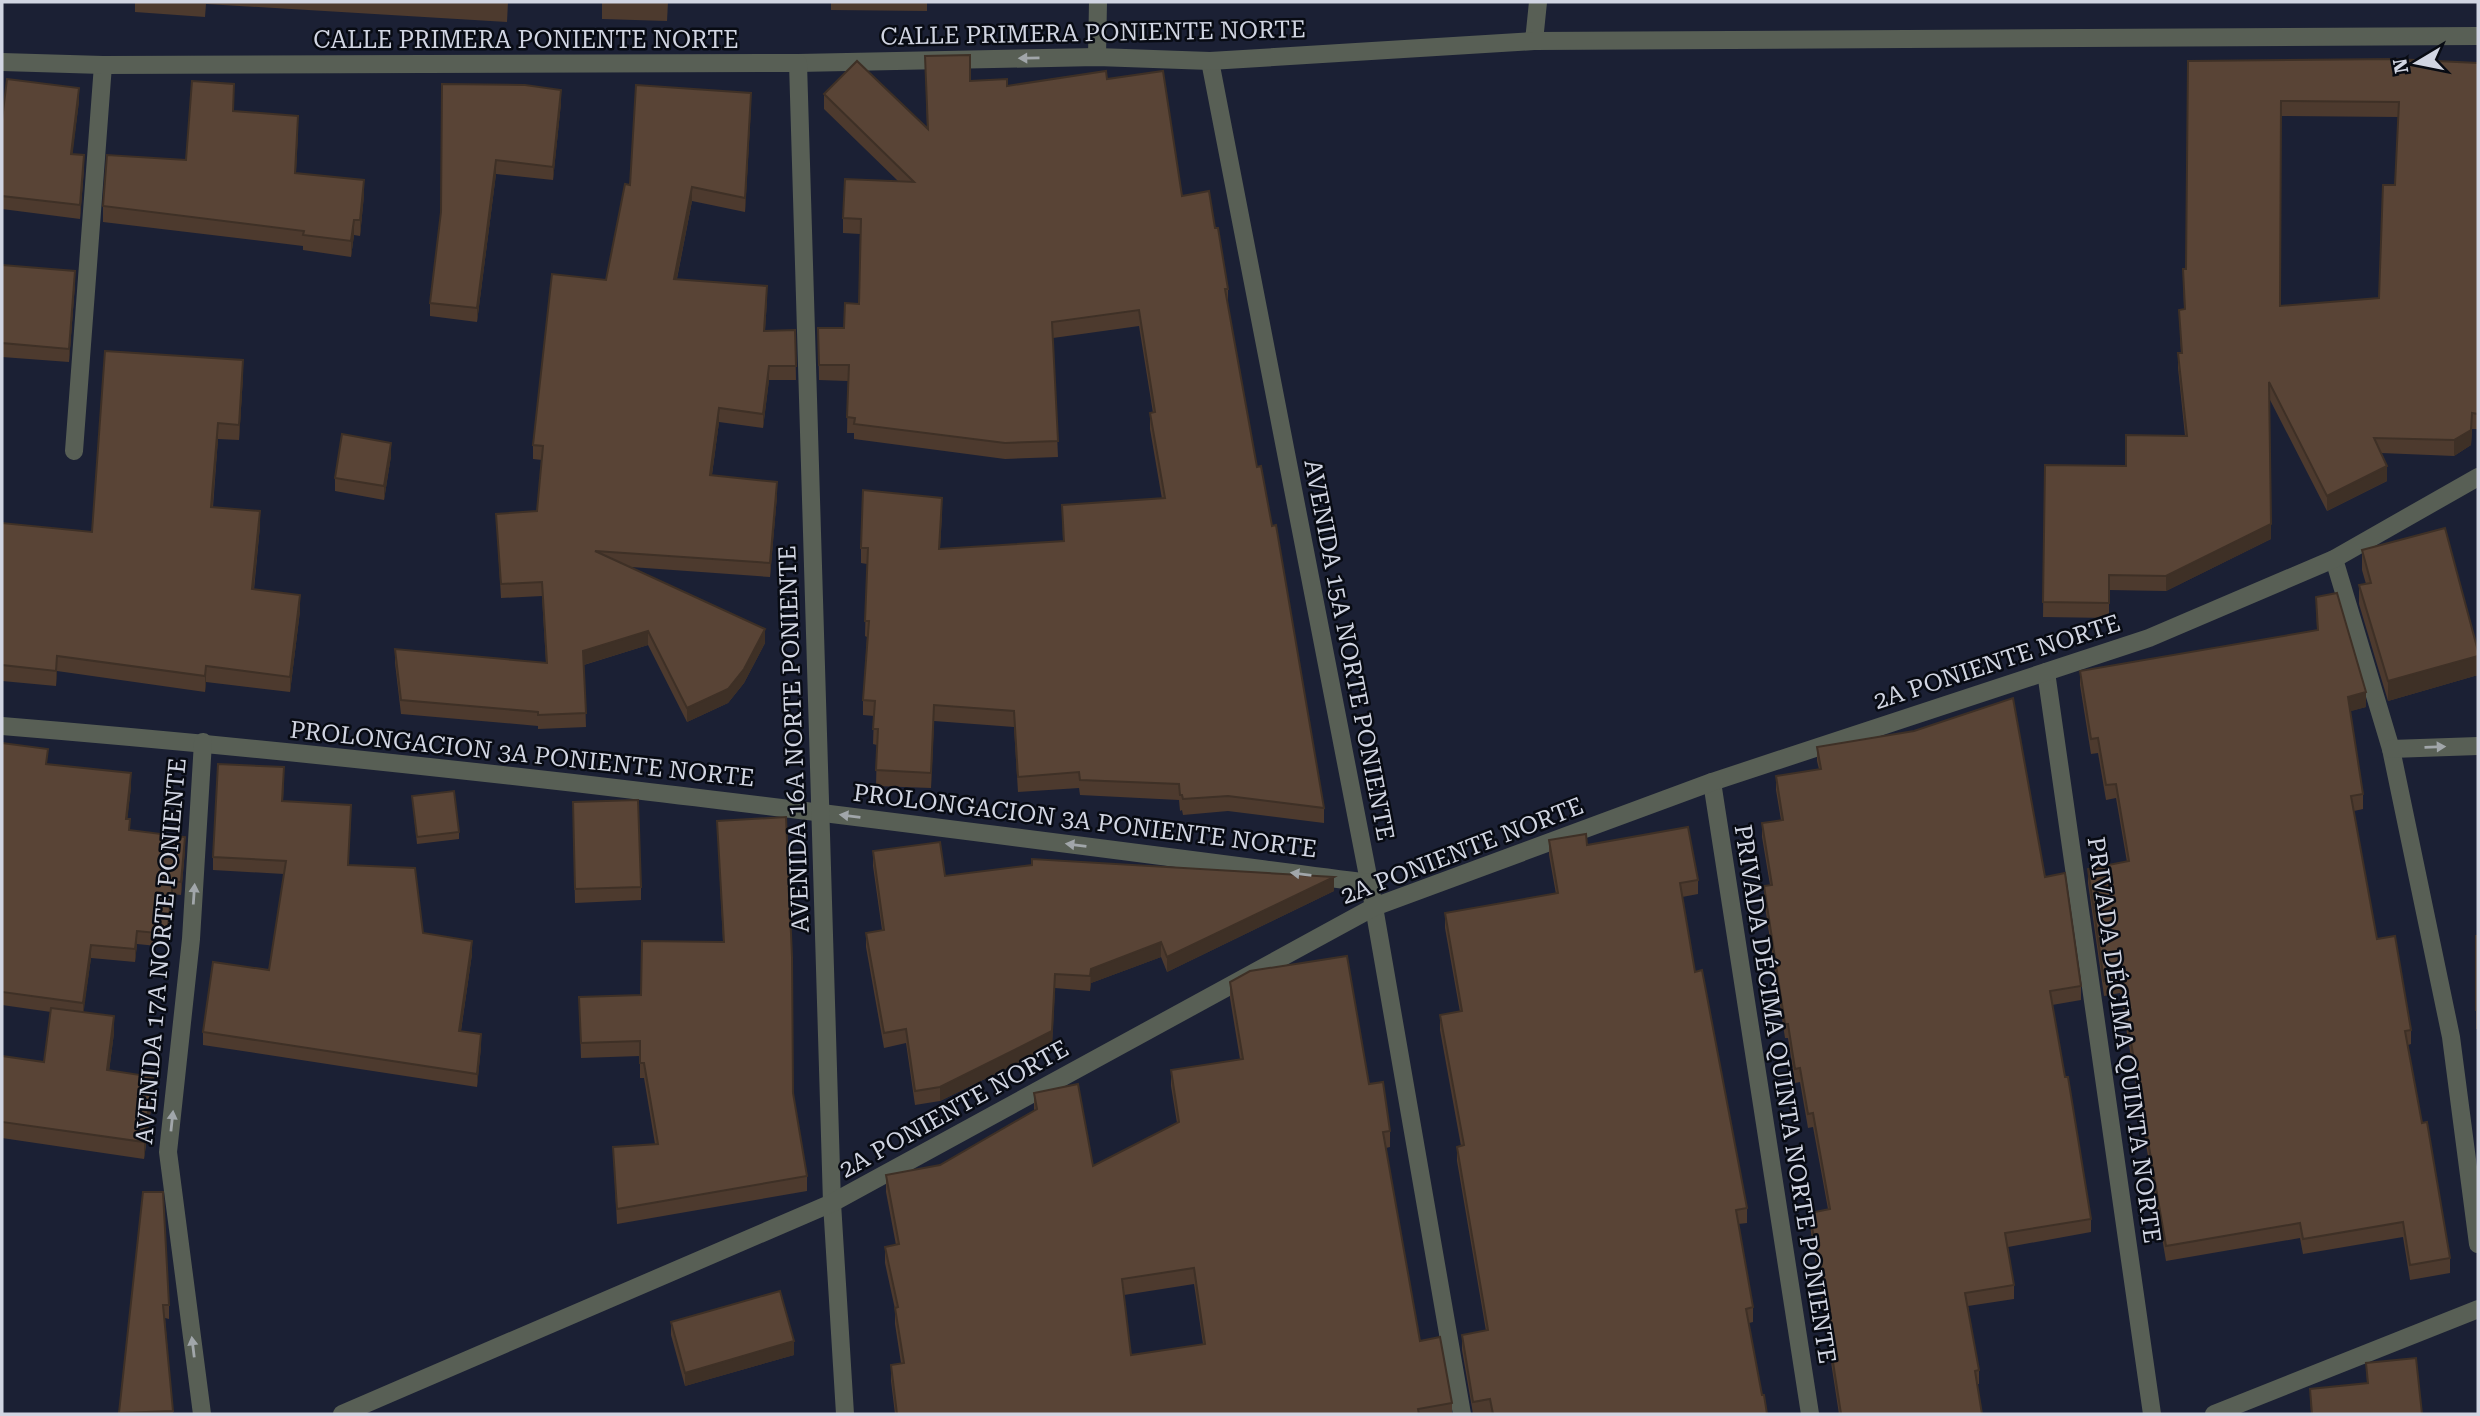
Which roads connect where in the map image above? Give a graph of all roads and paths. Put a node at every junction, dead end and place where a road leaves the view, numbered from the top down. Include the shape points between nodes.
1 (1098, 2) edge
2 (1538, 2) edge
3 (2478, 36) edge
4 (1534, 41) junction
5 (1097, 57) junction
6 (1210, 61) junction
7 (2, 62) edge
8 (798, 63) junction
9 (103, 65) junction
10 (74, 451) dead end
11 (2478, 477) edge
12 (2334, 559) junction
13 (2046, 672) junction
14 (2, 726) edge
15 (203, 742) junction
16 (2478, 746) edge
17 (2391, 749) junction
18 (1712, 782) junction
19 (821, 812) junction
20 (1369, 883) junction
21 (1374, 907) junction
22 (832, 1203) junction
23 (2478, 1244) edge
24 (2478, 1309) edge
25 (202, 1414) edge
26 (342, 1414) edge
27 (845, 1414) edge
28 (1462, 1414) edge
29 (1811, 1414) edge
30 (2152, 1414) edge
31 (2214, 1414) edge

1 - 5 street
2 - 4 street
3 - 4 street, CALLE PRIMERA PONIENTE NORTE
4 - 6 street, CALLE PRIMERA PONIENTE NORTE
5 - 6 street, CALLE PRIMERA PONIENTE NORTE
5 -> 8 street, CALLE PRIMERA PONIENTE NORTE
6 - 20 street, AVENIDA 15A NORTE PONIENTE
7 - 9 street, CALLE PRIMERA PONIENTE NORTE
8 - 9 street, CALLE PRIMERA PONIENTE NORTE
8 - 19 street, AVENIDA 16A NORTE PONIENTE
9 - 10 street
11 - 12 street, 2A PONIENTE NORTE
12 - 13 street, 2A PONIENTE NORTE via 2149,638
12 - 17 street
13 - 18 street, 2A PONIENTE NORTE
13 - 30 street, PRIVADA DÉCIMA QUINTA NORTE
14 - 15 street, PROLONGACION 3A PONIENTE NORTE
15 - 19 street, PROLONGACION 3A PONIENTE NORTE
25 -> 15 street, AVENIDA 17A NORTE PONIENTE via 168,1152 191,939
17 -> 16 street
17 - 23 street via 2451,1037
18 - 21 street, 2A PONIENTE NORTE
18 - 29 street, PRIVADA DÉCIMA QUINTA NORTE PONIENTE
20 -> 19 street, PROLONGACION 3A PONIENTE NORTE
19 - 22 street, AVENIDA 16A NORTE PONIENTE
20 - 21 street, AVENIDA 15A NORTE PONIENTE
21 - 22 street, 2A PONIENTE NORTE
21 - 28 street, AVENIDA 15A NORTE PONIENTE
22 - 26 street, 2A PONIENTE NORTE
22 - 27 street, AVENIDA 16A NORTE PONIENTE
24 - 31 street

